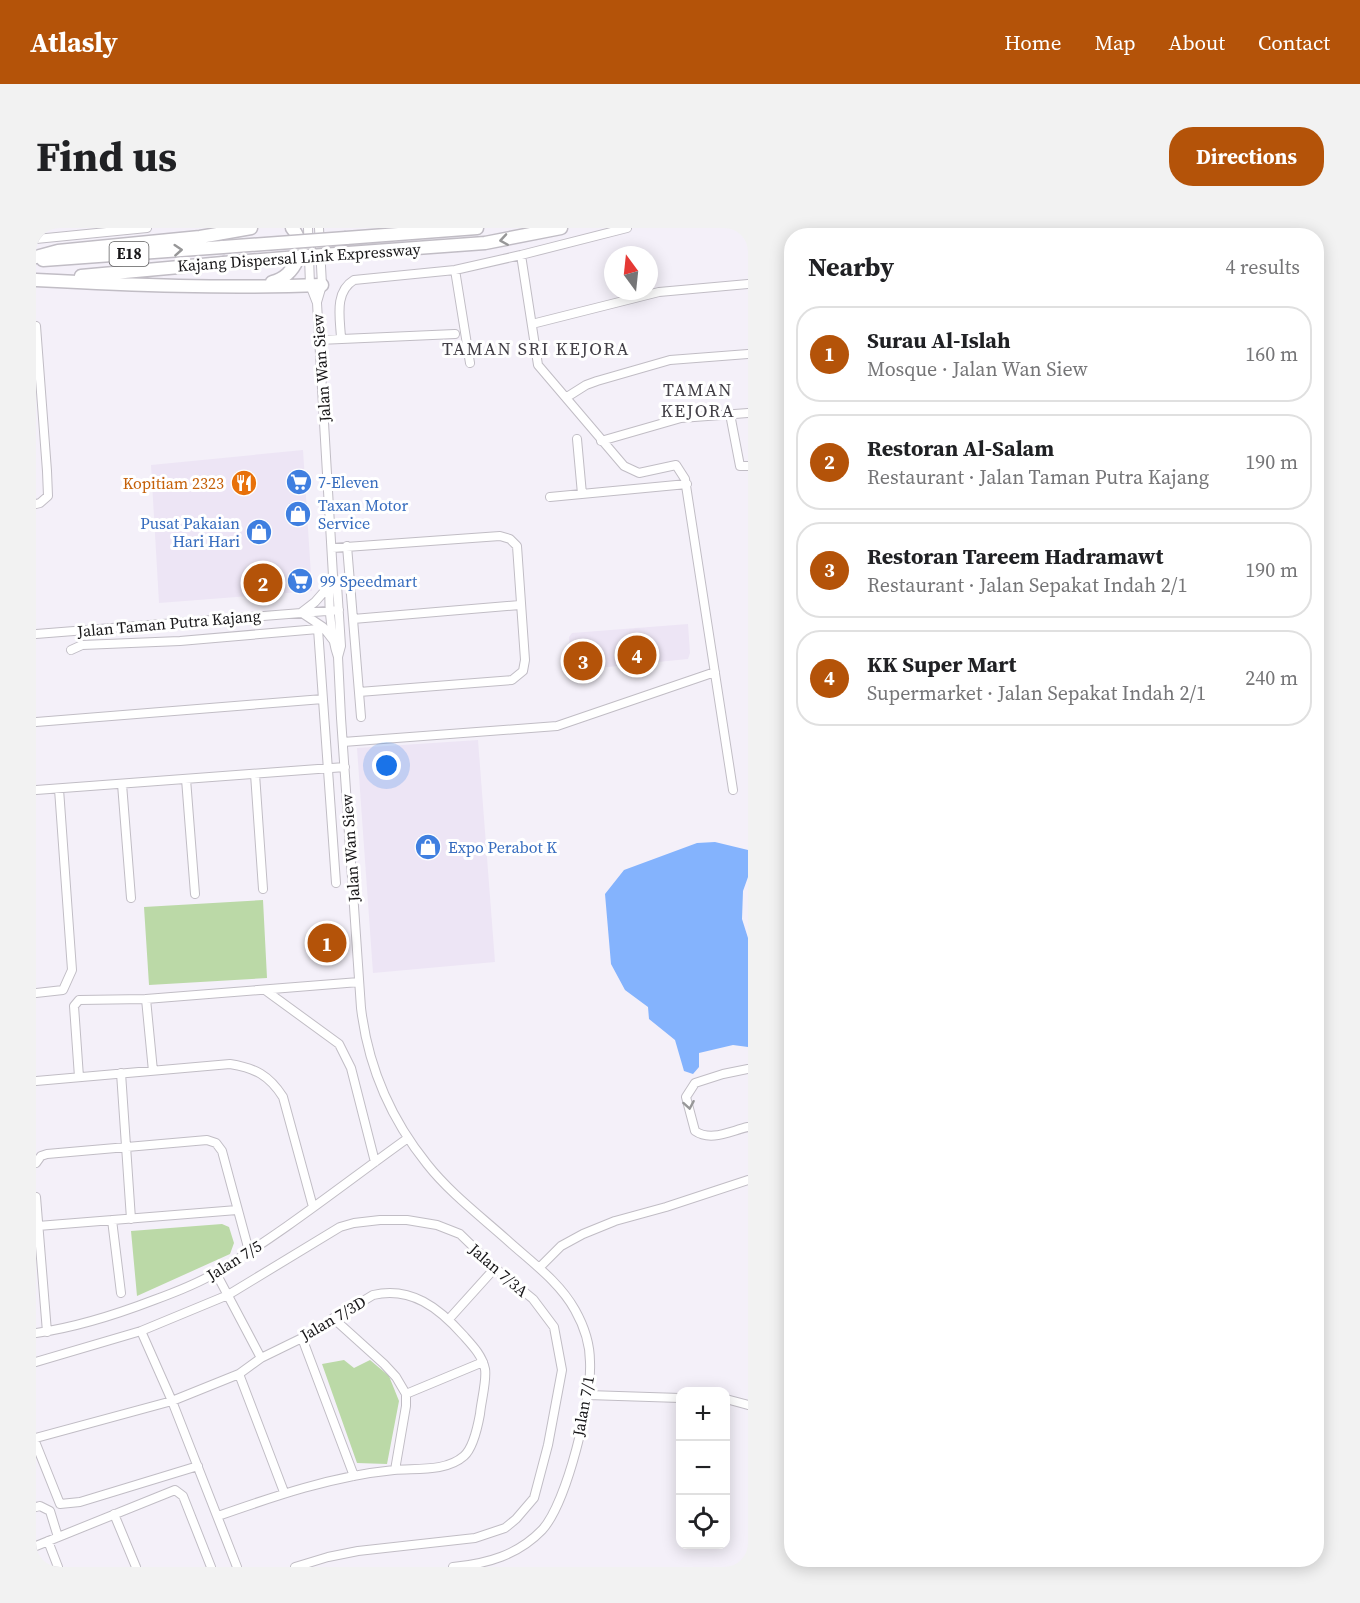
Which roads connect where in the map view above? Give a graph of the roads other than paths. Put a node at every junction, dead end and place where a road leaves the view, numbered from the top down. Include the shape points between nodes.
1 (39, 228) edge
2 (147, 228) edge
3 (250, 228) edge
4 (292, 228) edge
5 (308, 228) edge
6 (319, 228) edge
7 (477, 228) edge
8 (561, 228) edge
9 (627, 228) edge
10 (38, 238) edge
11 (520, 255) junction
12 (36, 259) edge
13 (454, 270) junction
14 (36, 279) edge
15 (748, 284) edge
16 (316, 285) junction
17 (244, 287) junction
18 (532, 324) junction
19 (36, 326) edge
20 (455, 334) dead end
21 (341, 338) junction
22 (319, 340) junction
23 (748, 354) edge
24 (470, 363) dead end
25 (38, 376) edge
26 (567, 397) junction
27 (748, 412) edge
28 (730, 414) junction
29 (577, 439) dead end
30 (45, 441) junction
31 (601, 441) junction
32 (36, 442) edge
33 (744, 466) edge
34 (687, 484) junction
35 (582, 494) junction
36 (550, 496) dead end
37 (36, 504) edge
38 (347, 546) junction
39 (332, 548) junction
40 (333, 576) junction
41 (329, 586) junction
42 (520, 605) junction
43 (335, 610) junction
44 (301, 612) junction
45 (353, 619) junction
46 (36, 634) edge
47 (333, 640) junction
48 (71, 650) dead end
49 (338, 657) junction
50 (716, 672) junction
51 (359, 692) junction
52 (323, 699) junction
53 (361, 717) dead end
54 (36, 722) edge
55 (343, 742) junction
56 (345, 767) junction
57 (327, 769) junction
58 (255, 774) junction
59 (186, 779) junction
60 (122, 784) junction
61 (59, 789) junction
62 (36, 790) edge
63 (733, 790) dead end
64 (336, 883) dead end
65 (263, 889) dead end
66 (195, 894) dead end
67 (131, 898) dead end
68 (359, 982) junction
69 (265, 990) junction
70 (36, 993) edge
71 (147, 999) junction
72 (748, 1069) edge
73 (153, 1071) junction
74 (122, 1073) junction
75 (79, 1077) junction
76 (36, 1081) edge
77 (748, 1127) edge
78 (408, 1138) junction
79 (126, 1147) junction
80 (375, 1162) junction
81 (36, 1163) edge
82 (748, 1180) edge
83 (36, 1197) edge
84 (313, 1207) junction
85 (237, 1210) junction
86 (131, 1219) junction
87 (111, 1220) junction
88 (38, 1226) junction
89 (249, 1251) junction
90 (495, 1268) junction
91 (539, 1268) junction
92 (216, 1273) junction
93 (121, 1293) dead end
94 (228, 1295) junction
95 (333, 1318) junction
96 (449, 1319) junction
97 (141, 1331) junction
98 (47, 1332) junction
99 (36, 1333) edge
100 (302, 1338) junction
101 (261, 1358) junction
102 (36, 1362) edge
103 (483, 1362) junction
104 (239, 1374) junction
105 (406, 1394) junction
106 (588, 1395) junction
107 (676, 1398) edge
108 (730, 1400) edge
109 (172, 1401) junction
110 (748, 1405) edge
111 (36, 1438) edge
112 (36, 1444) edge
113 (198, 1466) junction
114 (395, 1470) junction
115 (354, 1476) junction
116 (284, 1492) junction
117 (36, 1507) edge
118 (114, 1514) junction
119 (218, 1516) junction
120 (58, 1537) junction
121 (48, 1541) junction
122 (36, 1546) edge
123 (58, 1567) edge
124 (136, 1567) edge
125 (211, 1567) edge
126 (237, 1567) edge
127 (295, 1567) edge
128 (453, 1567) edge

1 - 10 street
2 - 10 street
3 - 12 highway via 58,251
4 - 17 highway via 298,243 292,271 282,280
5 - 16 street, Jalan Wan Siew
6 - 16 street, Jalan Wan Siew
12 -> 7 highway, Kajang Dispersal Link Expressway / E18, bridge
8 -> 14 highway, Kajang Dispersal Link Expressway / E18, bridge via 485,243
9 - 11 street
11 - 13 street
11 - 18 street
13 - 21 street via 354,280 339,300
13 - 24 street
14 - 17 highway
15 - 18 street via 659,292
16 - 17 highway
16 - 22 street, Jalan Wan Siew
18 - 26 street via 538,365
19 - 25 street
20 - 21 street
21 - 22 street
22 - 39 street, Jalan Wan Siew
23 - 26 street via 670,360 597,381
25 - 30 street
26 - 31 street
27 - 28 street
28 - 31 street via 681,418
28 - 33 street
29 - 35 street
30 - 32 street
30 - 37 street via 48,496
31 - 34 street via 624,466 636,472 676,465
34 - 35 street
34 - 50 street
35 - 36 street
38 - 39 street
38 - 42 street via 500,536 510,539 516,546
38 - 45 street
39 - 40 street, Jalan Wan Siew
40 - 41 street, Jalan Wan Siew
40 - 43 street, Jalan Wan Siew via 337,585
41 - 43 street, Jalan Wan Siew
41 - 44 street
42 - 45 street
42 - 51 street via 525,660 523,671 512,680
43 - 44 street, Jalan Taman Putra Kajang
43 - 47 street, Jalan Wan Siew
43 - 49 street, Jalan Wan Siew via 341,646
44 - 46 street, Jalan Taman Putra Kajang
44 - 47 street via 323,627
45 - 51 street
47 - 49 street, Jalan Wan Siew
48 - 52 street via 82,645 318,629
49 - 55 street, Jalan Wan Siew
50 - 55 street via 557,726
50 - 63 street
51 - 53 street
52 - 54 street
52 - 57 street
55 - 56 street, Jalan Wan Siew
56 - 57 street
56 - 68 street, Jalan Wan Siew
57 - 58 street
57 - 64 street
58 - 59 street
58 - 65 street
59 - 60 street
59 - 66 street
60 - 61 street
60 - 67 street
61 - 62 street
61 - 70 street via 72,970 63,990
68 - 69 street
68 - 78 street, Jalan Wan Siew via 369,1055 382,1090
69 - 71 street
69 - 80 street via 339,1044 351,1068
71 - 73 street
71 - 75 street via 79,1000 74,1006
72 -> 77 street via 695,1083 686,1097 695,1131 703,1136
73 - 74 street
73 - 84 street via 230,1064 251,1068 276,1086 286,1104
74 - 75 street
74 - 79 street
75 - 76 street
78 - 80 street, Jalan 7/5
78 - 91 street, Jalan 7/1 via 454,1193
79 - 81 street via 47,1154
79 - 85 street via 207,1140 216,1143 222,1151
79 - 86 street
80 - 84 street, Jalan 7/5
82 - 91 street via 582,1234 561,1246
83 - 88 street
84 - 89 street, Jalan 7/5
85 - 86 street
85 - 89 street
86 - 87 street
87 - 88 street
87 - 93 street
88 - 98 street
89 - 92 street, Jalan 7/5
90 - 94 street, Jalan 7/3A via 460,1234 437,1225 380,1220 340,1227
90 - 96 street
90 - 127 street, Jalan 7/3A via 533,1299 554,1327 562,1370 549,1445 534,1498 505,1528 475,1538 358,1551
91 - 106 street, Jalan 7/1 via 568,1298 584,1328 589,1344
92 - 94 street
92 - 98 street, Jalan 7/5 via 124,1312
94 - 97 street, Jalan 7/3A
94 - 101 street
95 - 96 street, Jalan 7/3D via 373,1295 394,1293 429,1303
95 - 100 street, Jalan 7/3D
95 - 105 street via 384,1364
96 - 103 street, Jalan 7/3D
97 - 102 street, Jalan 7/3A
97 - 109 street
98 - 99 street, Jalan 7/5
100 - 101 street, Jalan 7/3D
100 - 115 street
101 - 104 street, Jalan 7/3D
103 - 105 street
103 - 114 street via 486,1370 478,1429 466,1455 449,1465
104 - 109 street, Jalan 7/3D
104 - 116 street
105 - 114 street
106 - 107 street
106 - 128 street, Jalan 7/1 via 566,1486 543,1529 498,1559
108 - 110 street
109 - 111 street, Jalan 7/3D
109 - 113 street
112 - 113 street via 60,1504 66,1505
113 - 119 street
114 - 115 street
115 - 116 street
116 - 119 street
117 - 120 street via 50,1511
118 - 120 street
118 - 124 street
118 - 125 street via 178,1491
119 - 126 street
120 - 121 street
121 - 122 street
121 - 123 street

